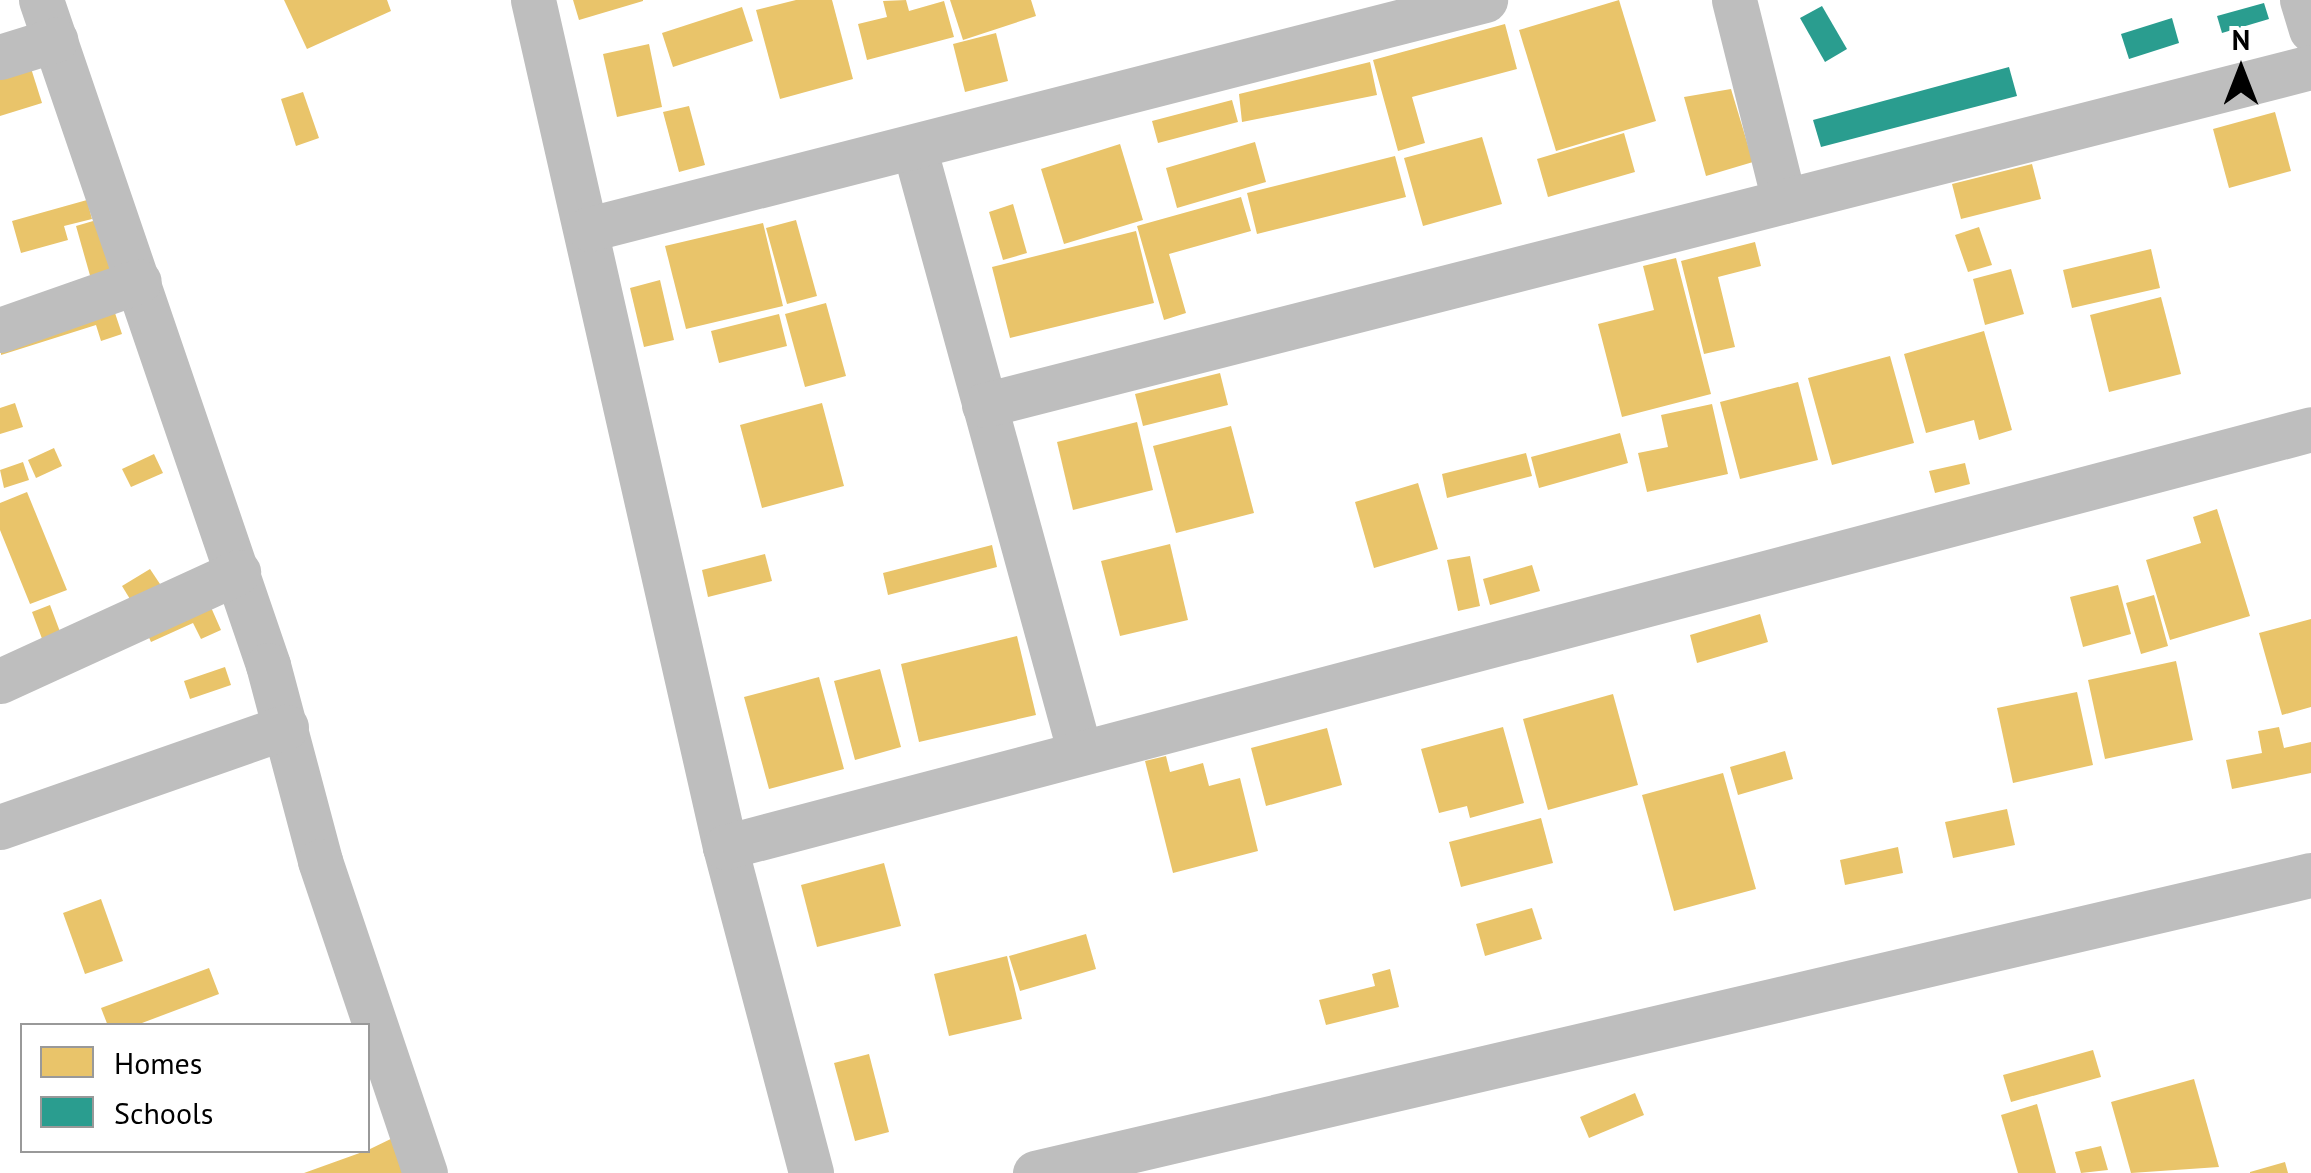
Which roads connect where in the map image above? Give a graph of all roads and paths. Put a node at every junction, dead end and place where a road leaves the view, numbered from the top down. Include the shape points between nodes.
1 (533, 0) edge
2 (1485, 0) edge
3 (1734, 0) edge
4 (2302, 0) edge
5 (48, 20) edge
6 (2311, 30) edge
7 (0, 57) edge
8 (2311, 66) edge
9 (914, 147) junction
10 (1784, 201) junction
11 (589, 230) junction
12 (139, 281) junction
13 (0, 330) edge
14 (984, 405) junction
15 (2311, 429) edge
16 (238, 572) junction
17 (0, 682) edge
18 (286, 727) junction
19 (1080, 753) junction
20 (0, 826) edge
21 (725, 847) junction
22 (2311, 874) edge
23 (424, 1173) edge
24 (811, 1173) edge
25 (1034, 1173) edge

1 - 11 street
2 - 9 street
3 - 10 street
4 - 6 street
5 - 7 street
5 - 12 street
8 - 10 street
9 - 11 street
9 - 14 street
10 - 14 street
11 - 21 street
12 - 13 street
12 - 16 street
14 - 19 street
15 - 19 street
16 - 17 street
16 - 18 street
18 - 20 street
18 - 23 street via 320,861
19 - 21 street
21 - 24 street
22 - 25 street

